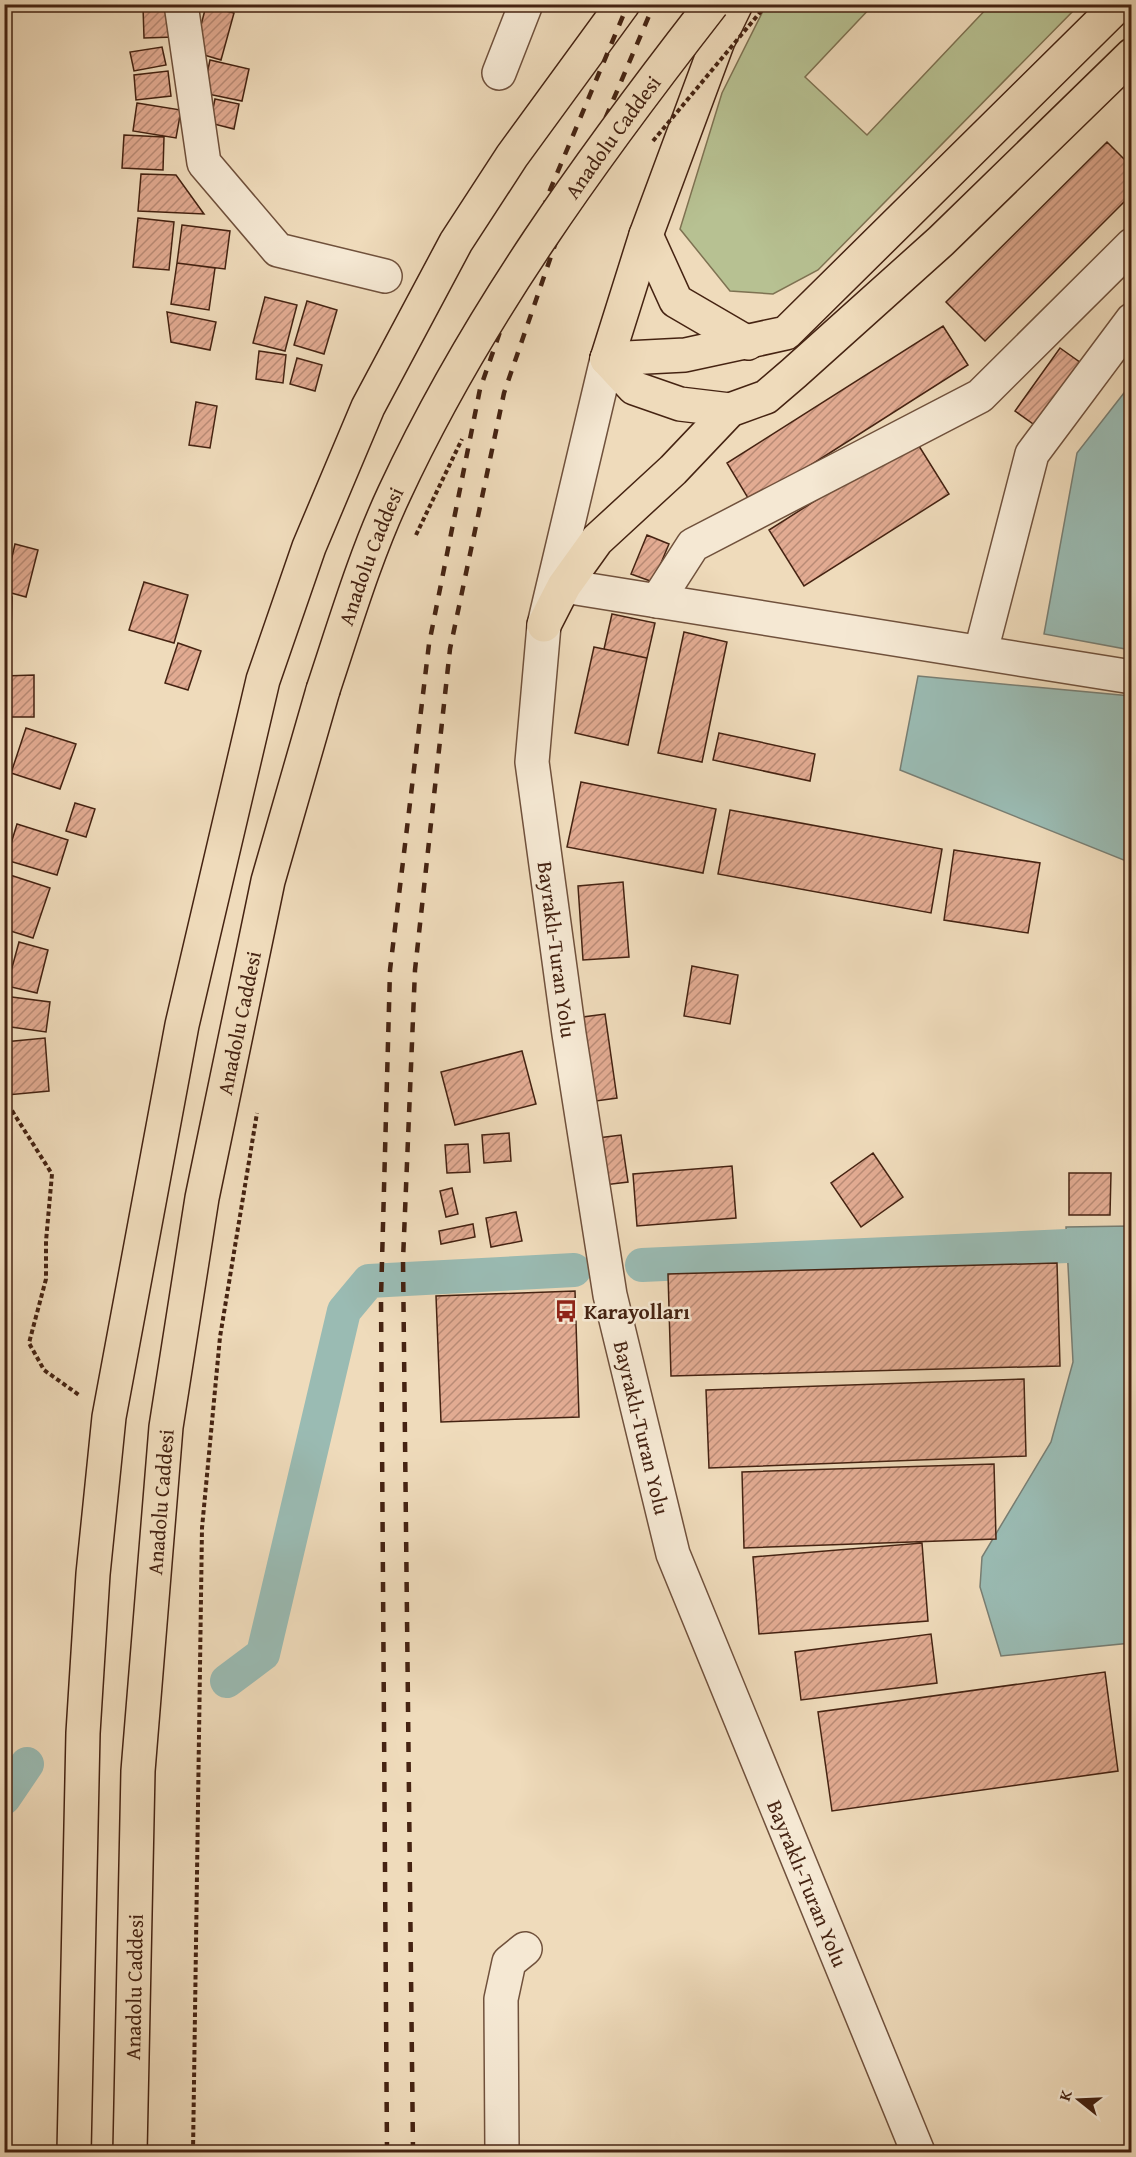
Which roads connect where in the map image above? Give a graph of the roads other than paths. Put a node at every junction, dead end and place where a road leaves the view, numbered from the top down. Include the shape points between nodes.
1 (181, 4) edge
2 (526, 4) edge
3 (624, 4) edge
4 (712, 4) edge
5 (736, 4) edge
6 (1119, 4) edge
7 (1131, 55) edge
8 (500, 73) dead end
9 (646, 236) junction
10 (1131, 245) edge
11 (385, 276) dead end
12 (1131, 320) edge
13 (748, 343) junction
14 (607, 359) junction
15 (730, 410) junction
16 (564, 586) junction
17 (657, 601) junction
18 (544, 625) junction
19 (981, 651) junction
20 (1131, 677) edge
21 (525, 1949) dead end
22 (74, 2152) edge
23 (130, 2152) edge
24 (502, 2152) edge
25 (918, 2152) edge

1 - 11 street via 204,163 278,250
2 - 8 street
3 - 22 main road via 512,156 450,252 368,407 309,547 263,680 182,1025 109,1417 93,1574 83,1733
4 - 23 main road, Anadolu Caddesi, bridge via 552,217 441,399 393,495 361,578 323,690 268,880 202,1198 166,1427 138,1770
5 - 9 main road via 718,41
6 - 13 main road via 786,333
7 - 15 main road via 941,242 794,373 766,397
9 - 13 main road via 676,301
9 - 14 main road
10 - 17 street via 980,396 693,545
12 - 19 street via 1032,454
13 - 14 main road via 685,355
14 - 15 main road via 634,388 680,404
14 - 18 street, Bayraklı-Turan Yolu
15 - 16 main road via 673,470 597,540
16 - 17 street
16 - 18 main road
17 - 19 street
18 - 25 street, Bayraklı-Turan Yolu via 532,762 558,951 610,1295 673,1554
19 - 20 street
21 - 24 street via 509,1962 501,1999

